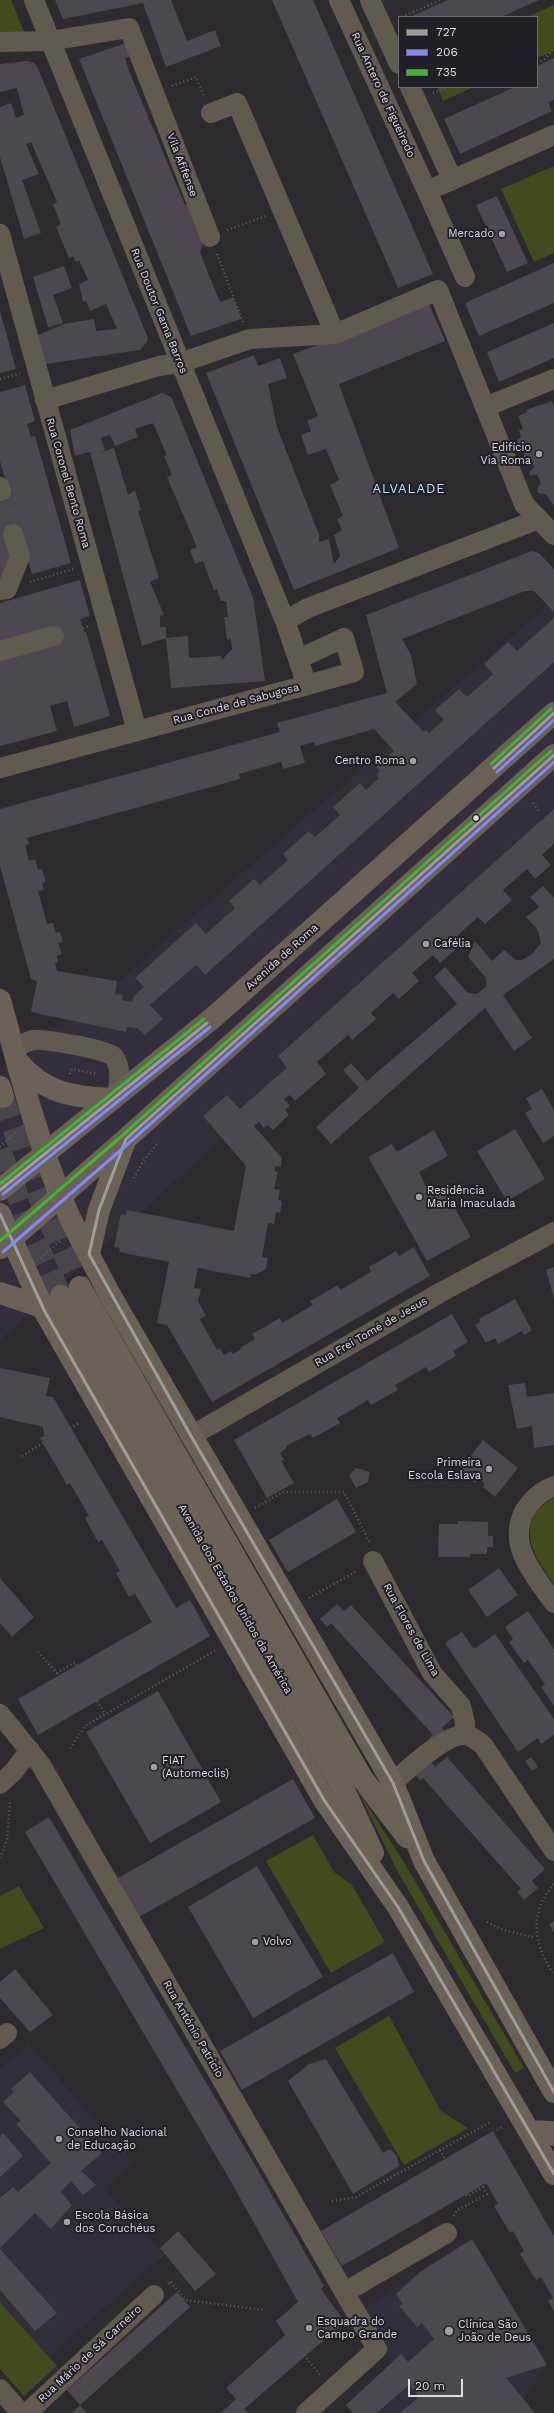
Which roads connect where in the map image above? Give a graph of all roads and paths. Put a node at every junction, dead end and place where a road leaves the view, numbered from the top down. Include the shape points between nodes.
1 (34, 0) edge
2 (339, 0) edge
3 (370, 0) edge
4 (434, 0) edge
5 (440, 0) edge
6 (432, 3) junction
7 (404, 16) edge
8 (50, 41) junction
9 (0, 42) edge
10 (554, 48) edge
11 (398, 62) edge
12 (538, 63) edge
13 (410, 88) edge
14 (154, 94) junction
15 (211, 113) joint
16 (554, 135) edge
17 (452, 179) junction
18 (427, 191) junction
19 (283, 210) junction
20 (0, 234) edge
21 (210, 237) junction
22 (465, 277) dead end
23 (335, 334) junction
24 (250, 339) junction
25 (180, 363) junction
26 (551, 382) edge
27 (45, 400) junction
28 (485, 407) junction
29 (539, 518) junction
30 (14, 534) tunnel mouth
31 (554, 535) edge
32 (91, 564) junction
33 (4, 589) edge
34 (285, 621) junction
35 (54, 636) dead end
36 (0, 651) edge
37 (298, 659) junction
38 (307, 685) junction
39 (554, 713) edge
40 (137, 731) junction
41 (554, 755) edge
42 (0, 768) edge
43 (533, 804) dead end
44 (539, 811) dead end
45 (0, 1000) edge
46 (15, 1055) junction
47 (78, 1070) dead end
48 (98, 1074) dead end
49 (115, 1097) junction
50 (20, 1128) dead end
51 (126, 1139) junction
52 (157, 1144) dead end
53 (0, 1147) edge
54 (46, 1154) junction
55 (144, 1160) dead end
56 (0, 1190) edge
57 (60, 1195) junction
58 (0, 1214) edge
59 (554, 1232) edge
60 (63, 1238) dead end
61 (5, 1243) edge
62 (89, 1254) junction
63 (38, 1261) dead end
64 (0, 1293) edge
65 (42, 1307) junction
66 (79, 1423) dead end
67 (70, 1428) dead end
68 (191, 1436) junction
69 (44, 1443) dead end
70 (22, 1456) dead end
71 (554, 1486) edge
72 (254, 1509) dead end
73 (373, 1561) junction
74 (554, 1603) edge
75 (292, 1608) junction
76 (222, 1647) dead end
77 (38, 1652) dead end
78 (76, 1665) dead end
79 (97, 1701) dead end
80 (0, 1714) edge
81 (105, 1714) junction
82 (465, 1735) junction
83 (70, 1748) dead end
84 (30, 1750) junction
85 (7, 1778) edge
86 (393, 1783) junction
87 (554, 1851) edge
88 (0, 1858) edge
89 (424, 1861) junction
90 (554, 1884) edge
91 (398, 1907) junction
92 (487, 1922) dead end
93 (536, 1938) junction
94 (554, 1974) edge
95 (554, 2092) edge
96 (492, 2121) dead end
97 (529, 2131) junction
98 (554, 2135) edge
99 (440, 2150) junction
100 (445, 2159) dead end
101 (554, 2174) edge
102 (465, 2194) dead end
103 (332, 2200) dead end
104 (469, 2204) dead end
105 (447, 2233) dead end
106 (345, 2292) junction
107 (154, 2295) joint
108 (263, 2310) dead end
109 (304, 2355) dead end
110 (0, 2389) edge
111 (332, 2389) junction
112 (21, 2413) edge
113 (27, 2413) edge
114 (306, 2413) edge

1 - 8 street, Rua Doutor Gama Barros
2 - 18 street, Rua Antero de Figueiredo
3 - 11 street
4 - 6 path
5 - 6 path
6 - 7 path
8 - 9 street
8 - 14 street, Vila Afifense via 128,28
8 - 25 street, Rua Doutor Gama Barros
10 - 12 path via 546,61
13 - 17 street
14 - 15 path via 196,77
14 - 21 street, Vila Afifense
15 - 19 street via 237,103
16 - 17 street
17 - 18 street
18 - 22 street, Rua Antero de Figueiredo
19 - 21 path
19 - 23 street
20 - 27 street, Rua Coronel Bento Roma
21 - 24 path
23 - 24 street
23 - 28 street via 438,290
24 - 25 street
25 - 27 street via 159,366
25 - 34 street, Rua Doutor Gama Barros
26 - 28 street
27 - 32 street, Rua Coronel Bento Roma
28 - 29 street via 524,504
29 - 31 street
29 - 34 street via 308,608
30 - 33 street via 20,556
32 - 33 path
32 - 40 street, Rua Coronel Bento Roma
34 - 37 street, Rua Conde de Sabugosa
35 - 36 street
37 - 38 street, Rua Conde de Sabugosa
37 - 38 street via 344,638 354,672
38 - 40 street, Rua Conde de Sabugosa
39 - 49 main road, Avenida de Roma via 215,1016
40 - 42 street, Rua Conde de Sabugosa
41 - 51 main road
43 - 44 path
45 - 46 main road, Avenida dos Estados Unidos da América
46 - 49 main road via 35,1080 59,1093
46 - 49 street via 29,1041 46,1040 108,1053 117,1062 119,1070
46 - 54 main road, Avenida dos Estados Unidos da América
47 - 48 path
49 - 54 main road, Avenida de Roma
50 - 53 path
51 - 57 main road
51 - 62 main road via 99,1210
52 - 55 path
54 - 56 main road, Avenida de Roma
54 - 57 main road, Avenida dos Estados Unidos da América
57 - 61 main road
57 - 62 main road, Avenida dos Estados Unidos da América
58 - 61 main road, Avenida dos Estados Unidos da América
59 - 68 street, Rua Frei Tomé de Jesus via 443,1291
60 - 63 path
61 - 65 main road, Avenida dos Estados Unidos da América
62 - 68 main road, Avenida dos Estados Unidos da América
64 - 65 main road
65 - 91 main road, Avenida dos Estados Unidos da América via 324,1800
66 - 67 path
68 - 75 main road, Avenida dos Estados Unidos da América
69 - 70 path
71 - 74 street via 541,1493 527,1507 522,1516 518,1536 523,1556
72 - 73 path via 283,1492 344,1492 369,1538
73 - 75 path
73 - 82 street, Rua Flores de Lima via 432,1673 461,1706
75 - 86 main road, Avenida dos Estados Unidos da América
76 - 81 path
77 - 78 path via 57,1673 75,1662
79 - 81 path
80 - 84 street, Rua António Patrício
81 - 83 path via 84,1726
82 - 86 street via 450,1738
82 - 87 street via 483,1745
84 - 85 street
84 - 106 street, Rua António Patrício via 41,1764
85 - 88 path via 6,1840
86 - 89 main road, Avenida dos Estados Unidos da América
89 - 91 main road, Avenida dos Estados Unidos da América via 362,1778 70,1292 345,1792
89 - 95 main road, Avenida dos Estados Unidos da América
90 - 93 path via 539,1913
91 - 97 main road, Avenida dos Estados Unidos da América
92 - 93 path via 500,1929
93 - 94 path via 544,1959
96 - 99 path
97 - 98 main road via 552,2132
97 - 101 main road, Avenida dos Estados Unidos da América
99 - 100 path
99 - 103 path via 356,2197
102 - 104 path via 467,2196 482,2187 487,2194
105 - 106 street
106 - 111 street, Rua António Patrício via 378,2349
107 - 108 path via 170,2281 186,2300
107 - 113 street, Rua Mário de Sá Carneiro
109 - 111 path
110 - 112 street
111 - 114 street

